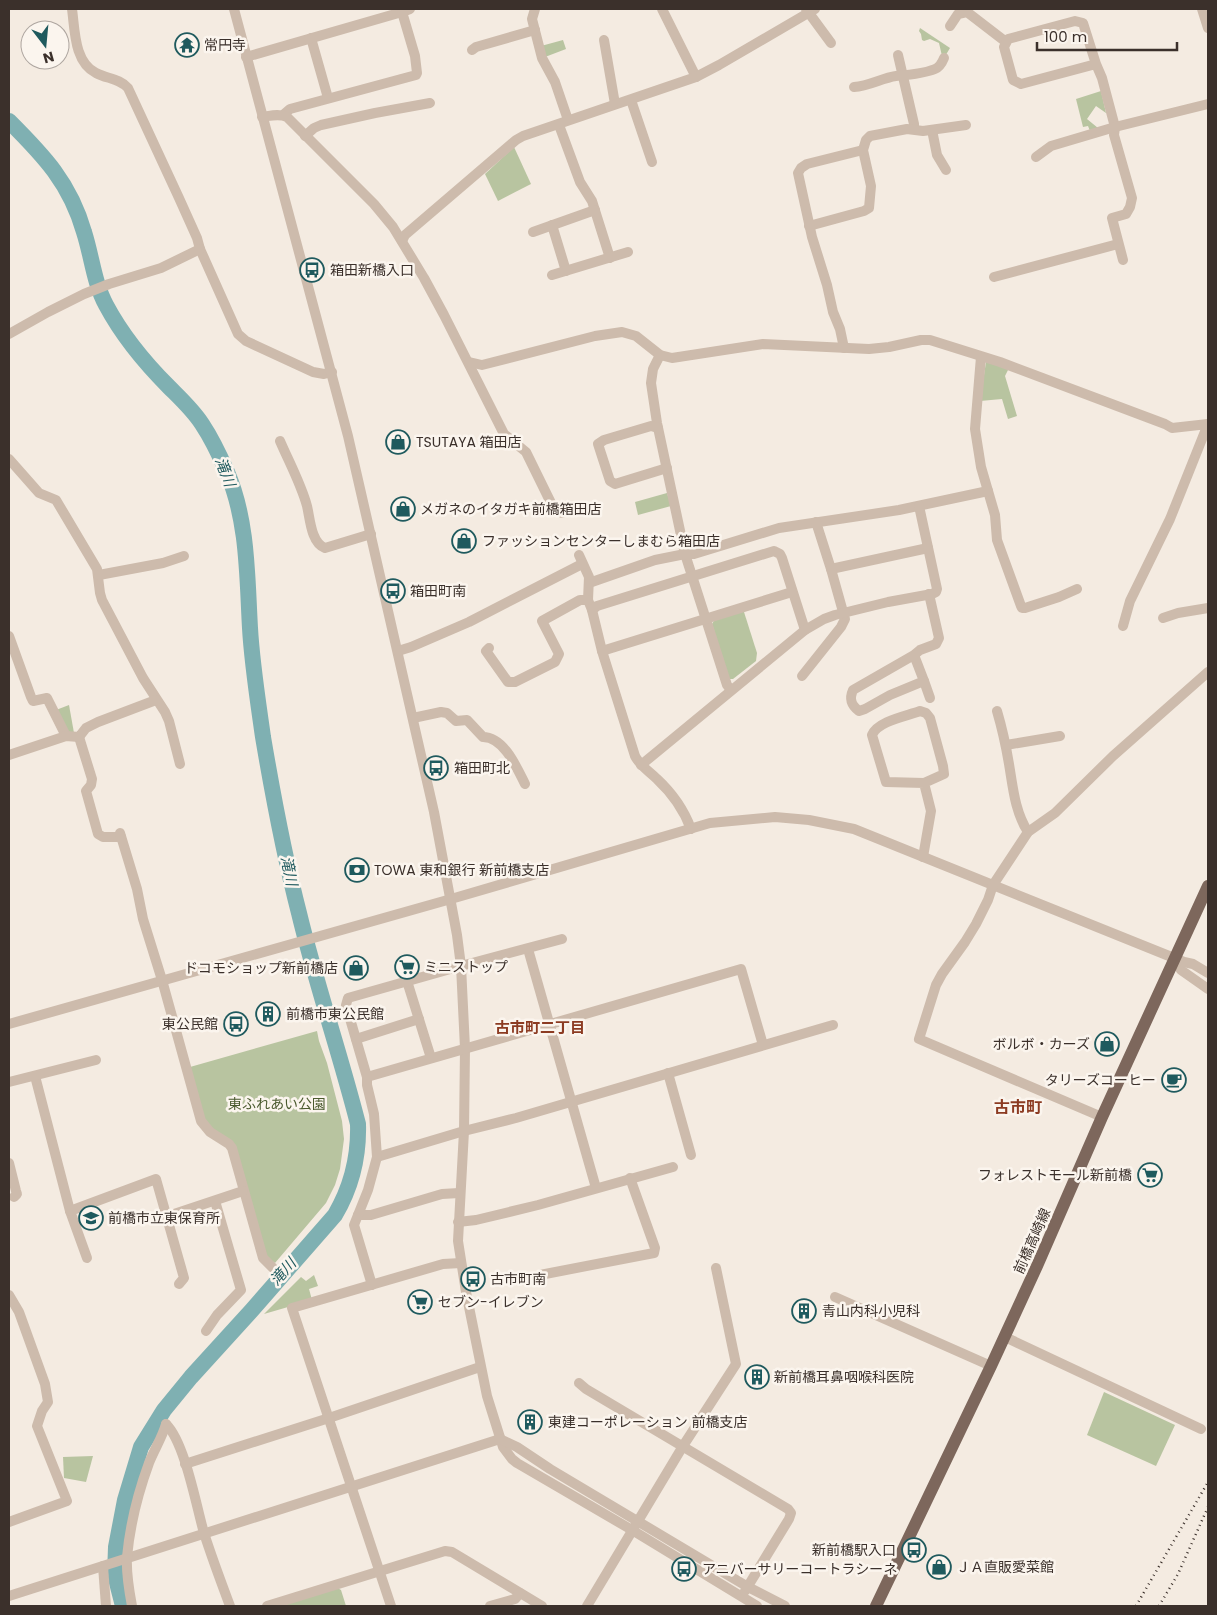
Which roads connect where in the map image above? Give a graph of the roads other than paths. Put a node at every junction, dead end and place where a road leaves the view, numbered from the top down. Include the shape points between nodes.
1 (72, 9) edge
2 (234, 9) edge
3 (535, 9) edge
4 (662, 9) edge
5 (1202, 9) edge
6 (809, 10) edge
7 (406, 11) edge
8 (950, 26) dead end
9 (1208, 28) edge
10 (534, 30) junction
11 (311, 38) junction
12 (604, 40) dead end
13 (1006, 42) junction
14 (831, 43) dead end
15 (472, 50) dead end
16 (898, 55) dead end
17 (246, 57) junction
18 (944, 58) dead end
19 (1096, 64) junction
20 (902, 76) junction
21 (696, 77) junction
22 (854, 87) dead end
23 (328, 98) junction
24 (631, 100) junction
25 (430, 103) dead end
26 (614, 104) junction
27 (1208, 104) edge
28 (283, 115) junction
29 (262, 117) junction
30 (563, 122) junction
31 (966, 125) dead end
32 (1115, 127) junction
33 (914, 129) junction
34 (932, 130) junction
35 (305, 136) junction
36 (863, 150) junction
37 (1036, 157) dead end
38 (652, 162) dead end
39 (946, 170) dead end
40 (595, 210) junction
41 (552, 225) junction
42 (809, 226) junction
43 (533, 232) dead end
44 (402, 241) junction
45 (1118, 244) junction
46 (200, 249) junction
47 (628, 252) dead end
48 (610, 258) junction
49 (1122, 260) dead end
50 (566, 271) junction
51 (552, 275) dead end
52 (994, 277) dead end
53 (9, 334) edge
54 (844, 348) junction
55 (660, 354) junction
56 (981, 357) junction
57 (469, 362) junction
58 (332, 372) junction
59 (1208, 424) edge
60 (658, 428) junction
61 (280, 441) dead end
62 (9, 459) edge
63 (666, 468) junction
64 (988, 491) junction
65 (919, 506) junction
66 (562, 514) dead end
67 (816, 522) junction
68 (371, 534) junction
69 (928, 548) junction
70 (686, 554) junction
71 (184, 556) dead end
72 (832, 569) junction
73 (99, 575) junction
74 (693, 576) junction
75 (589, 583) junction
76 (1077, 589) dead end
77 (792, 592) junction
78 (929, 594) junction
79 (588, 600) junction
80 (1208, 608) edge
81 (592, 610) junction
82 (845, 612) junction
83 (706, 618) junction
84 (1163, 618) dead end
85 (1123, 626) dead end
86 (805, 630) junction
87 (9, 636) edge
88 (489, 648) dead end
89 (602, 650) junction
90 (398, 651) junction
91 (914, 655) junction
92 (1208, 672) edge
93 (802, 676) dead end
94 (924, 681) junction
95 (731, 690) junction
96 (930, 698) dead end
97 (156, 700) junction
98 (997, 711) dead end
99 (413, 718) junction
100 (66, 736) junction
101 (1060, 736) dead end
102 (79, 737) junction
103 (1006, 746) junction
104 (9, 755) edge
105 (180, 764) dead end
106 (640, 765) junction
107 (924, 783) junction
108 (525, 784) dead end
109 (691, 829) junction
110 (1028, 832) junction
111 (923, 857) junction
112 (993, 885) junction
113 (1208, 886) edge
114 (451, 899) junction
115 (562, 939) dead end
116 (528, 949) junction
117 (1174, 958) junction
118 (461, 966) junction
119 (1208, 973) edge
120 (162, 980) junction
121 (407, 982) junction
122 (1208, 989) edge
123 (419, 1019) junction
124 (9, 1024) edge
125 (550, 1024) junction
126 (833, 1025) dead end
127 (356, 1039) junction
128 (763, 1045) junction
129 (465, 1048) junction
130 (431, 1058) junction
131 (96, 1060) dead end
132 (668, 1073) junction
133 (35, 1076) junction
134 (367, 1077) junction
135 (9, 1082) edge
136 (572, 1101) junction
137 (1102, 1116) junction
138 (464, 1131) junction
139 (691, 1154) dead end
140 (377, 1156) junction
141 (9, 1163) edge
142 (673, 1167) dead end
143 (630, 1178) junction
144 (596, 1188) junction
145 (243, 1191) junction
146 (459, 1193) junction
147 (14, 1197) dead end
148 (215, 1201) junction
149 (70, 1211) junction
150 (358, 1215) junction
151 (168, 1216) junction
152 (458, 1222) junction
153 (87, 1258) dead end
154 (461, 1263) junction
155 (273, 1268) dead end
156 (716, 1268) dead end
157 (540, 1275) dead end
158 (179, 1284) dead end
159 (372, 1285) junction
160 (9, 1295) edge
161 (835, 1297) dead end
162 (206, 1331) dead end
163 (1004, 1338) junction
164 (480, 1366) junction
165 (992, 1366) junction
166 (580, 1383) dead end
167 (329, 1418) junction
168 (1201, 1429) dead end
169 (500, 1439) junction
170 (683, 1446) junction
171 (185, 1464) junction
172 (350, 1487) junction
173 (9, 1522) edge
174 (635, 1525) junction
175 (204, 1534) junction
176 (126, 1559) junction
177 (104, 1566) junction
178 (380, 1572) junction
179 (748, 1587) junction
180 (520, 1593) junction
181 (9, 1596) edge
182 (742, 1597) junction
183 (106, 1606) edge
184 (132, 1606) edge
185 (230, 1606) edge
186 (267, 1606) edge
187 (391, 1606) edge
188 (490, 1606) edge
189 (542, 1606) edge
190 (587, 1606) edge
191 (757, 1606) edge
192 (785, 1606) edge
193 (876, 1606) edge

1 - 46 street via 81,56 96,73 120,81 128,88
2 - 17 street
3 - 10 street via 532,19
4 - 21 street
5 - 9 street
6 - 14 street
6 - 21 street
7 - 11 street
7 - 23 street via 416,76
8 - 13 street via 958,14 967,12
10 - 15 street
10 - 30 street via 542,58 555,82
11 - 17 street
11 - 23 street
12 - 26 street
13 - 19 street via 1075,21 1083,23
13 - 19 street via 1004,46 1013,80 1021,84
16 - 20 street
17 - 29 street
18 - 20 street via 936,69
19 - 32 street
20 - 22 street
20 - 33 street
21 - 24 street
23 - 28 street via 290,109
24 - 26 street
24 - 38 street
25 - 35 street via 375,112 321,126
26 - 30 street
27 - 32 street
28 - 29 street
28 - 35 street
29 - 58 street
30 - 40 street via 582,186
30 - 44 street via 516,140
31 - 34 street
32 - 37 street via 1051,146
32 - 45 street via 1114,135 1132,198 1126,214 1112,218
33 - 34 street
33 - 36 street via 870,136
34 - 39 street via 938,158
35 - 44 street via 374,204
36 - 42 street via 872,186 869,208
36 - 42 street via 812,162 799,170
40 - 41 street
40 - 48 street
41 - 43 street
41 - 50 street
42 - 54 street
44 - 57 street
45 - 49 street
45 - 52 street
46 - 53 street via 161,268 88,293
46 - 58 street via 241,338 313,372
47 - 48 street
48 - 50 street
50 - 51 street
54 - 55 street via 768,344 672,358
54 - 56 street via 881,348 925,340
55 - 57 street via 636,336 622,332 482,364
55 - 60 street via 651,383
56 - 59 street via 1172,428
56 - 64 street via 975,429
57 - 66 street via 504,434 526,452 552,505
58 - 68 street
59 - 85 street via 1170,519 1130,601
60 - 63 street
60 - 63 street via 651,426 598,444 610,481 615,484
61 - 68 street via 303,490 311,527 320,546 324,548
62 - 73 street via 39,492 56,500
63 - 70 street
64 - 65 street
64 - 76 street via 999,547 1022,608
65 - 67 street
65 - 69 street
67 - 70 street via 779,528
67 - 72 street
68 - 90 street
69 - 72 street
69 - 78 street via 936,589
70 - 74 street
70 - 75 street via 654,560
71 - 73 street
72 - 82 street
73 - 97 street via 102,600
74 - 77 street via 774,551 782,558
74 - 81 street
74 - 83 street
75 - 79 street
75 - 90 street via 580,560 469,622
77 - 83 street
77 - 86 street
78 - 82 street
78 - 91 street via 939,638 936,644
79 - 81 street
79 - 88 street via 580,600 542,621 560,654 555,662 515,682 508,682 486,652
80 - 84 street
81 - 89 street
82 - 86 street
82 - 93 street via 846,619 841,627
83 - 89 street
83 - 95 street
86 - 95 street
87 - 100 street via 33,701 47,698
89 - 106 street
90 - 99 street
91 - 94 street
91 - 94 street via 853,690 850,696 852,703 859,711
92 - 110 street via 1112,756 1055,813
94 - 96 street
95 - 106 street
97 - 102 street via 98,722 86,728
97 - 105 street via 169,721
98 - 103 street
99 - 108 street via 441,712 456,721 467,720 483,737 496,741 512,759
99 - 114 street
100 - 102 street
100 - 104 street
101 - 103 street
102 - 120 street via 92,779 86,791 98,834 103,837 120,835
103 - 110 street via 1017,808
106 - 109 street via 682,808
107 - 107 street via 886,782 872,735 874,729 920,711 926,713 944,774
107 - 111 street via 931,811
109 - 111 street via 710,823 758,818 809,820 854,829
109 - 114 street
110 - 112 street
111 - 112 street
112 - 117 street
112 - 137 street via 976,924 936,985 919,1039
113 - 117 main road, 前橋高崎線
114 - 118 street
114 - 120 street
115 - 116 street
116 - 118 street
116 - 125 street
117 - 119 street
117 - 122 street via 1181,970
117 - 137 main road, 前橋高崎線
118 - 121 street
118 - 129 street
120 - 124 street
120 - 145 street via 201,1121 210,1132 229,1144
121 - 123 street
121 - 127 street via 348,998 346,1005
123 - 127 street
123 - 130 street
125 - 128 street via 741,969
125 - 129 street
125 - 136 street
126 - 128 street
127 - 134 street
128 - 132 street
129 - 130 street
129 - 138 street
130 - 134 street
131 - 133 street
132 - 136 street
132 - 139 street
133 - 135 street
133 - 149 street
134 - 140 street
136 - 138 street
136 - 144 street
137 - 163 main road, 前橋高崎線
138 - 140 street
138 - 146 street
140 - 150 street
141 - 147 street via 17,1194
142 - 143 street
143 - 144 street
143 - 157 street via 654,1253
144 - 152 street via 538,1205
145 - 148 street
145 - 155 street via 263,1258
146 - 150 street via 442,1194 371,1215
146 - 152 street
148 - 151 street
148 - 162 street via 241,1290
149 - 151 street via 156,1179
149 - 153 street
150 - 159 street via 354,1225
151 - 158 street via 184,1278
152 - 154 street
154 - 159 street via 443,1264
154 - 164 street
156 - 170 street via 736,1364
159 - 167 street via 292,1308
160 - 173 street via 20,1312 45,1384 48,1402 37,1426 67,1501
161 - 165 street
163 - 165 main road, 前橋高崎線
163 - 168 street
164 - 167 street
164 - 169 street
165 - 193 main road, 前橋高崎線
166 - 170 street
167 - 171 street
167 - 172 street
169 - 172 street
169 - 174 street via 506,1452 517,1462
170 - 174 street
170 - 179 street via 791,1513
171 - 175 street
171 - 176 street via 172,1430 166,1424 140,1490
172 - 175 street
172 - 178 street
174 - 179 street
174 - 182 street
174 - 190 street
175 - 176 street
175 - 185 street
176 - 177 street
176 - 184 street
177 - 181 street
177 - 183 street
178 - 180 street via 449,1551
178 - 186 street
178 - 187 street
179 - 182 street
179 - 192 street
180 - 188 street via 515,1599
180 - 189 street
182 - 191 street

